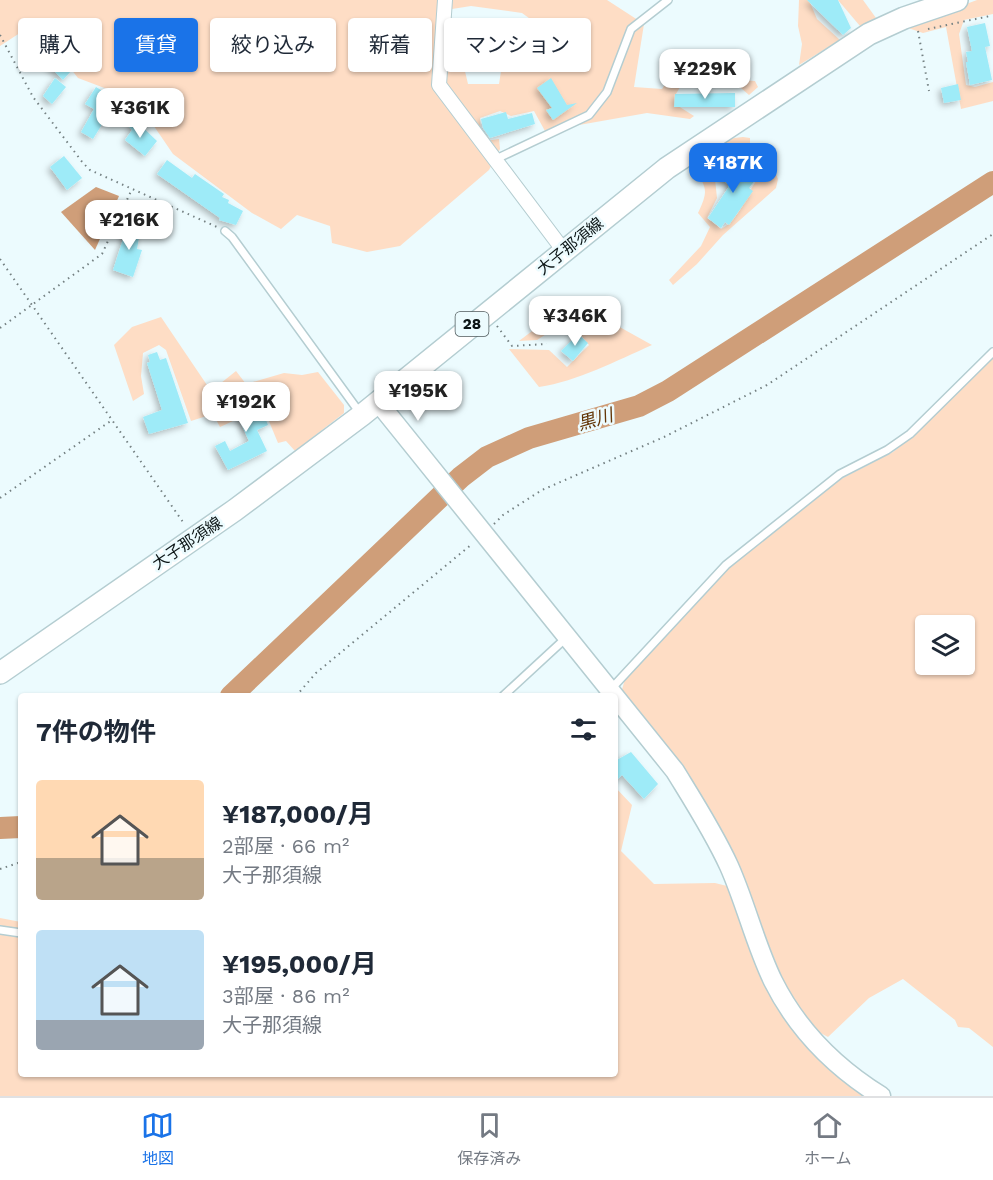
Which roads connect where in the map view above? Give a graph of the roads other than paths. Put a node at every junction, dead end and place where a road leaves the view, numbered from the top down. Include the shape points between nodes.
1 (445, 0) edge
2 (668, 0) edge
3 (957, 0) edge
4 (494, 160) junction
5 (225, 231) road end
6 (564, 250) junction
7 (993, 352) edge
8 (378, 402) junction
9 (362, 416) junction
10 (568, 636) junction
11 (0, 673) edge
12 (611, 689) junction
13 (506, 693) edge
14 (614, 693) edge
15 (618, 698) edge
16 (0, 930) edge
17 (18, 933) edge
18 (881, 1096) edge

1 - 4 street via 439,85
2 - 4 lane via 631,29 607,92 589,115
3 - 6 main road, 大子那須線 / 28 via 869,34 809,72 667,168
4 - 6 street
5 - 9 lane
6 - 8 main road, 大子那須線 / 28
7 - 12 lane via 910,434 840,474 726,565
8 - 9 main road, 大子那須線 / 28
8 - 10 street
9 - 11 main road, 大子那須線 / 28
10 - 12 street
10 - 13 lane
12 - 14 street
15 - 18 street via 675,771 708,824 788,1008 815,1043
16 - 17 lane

